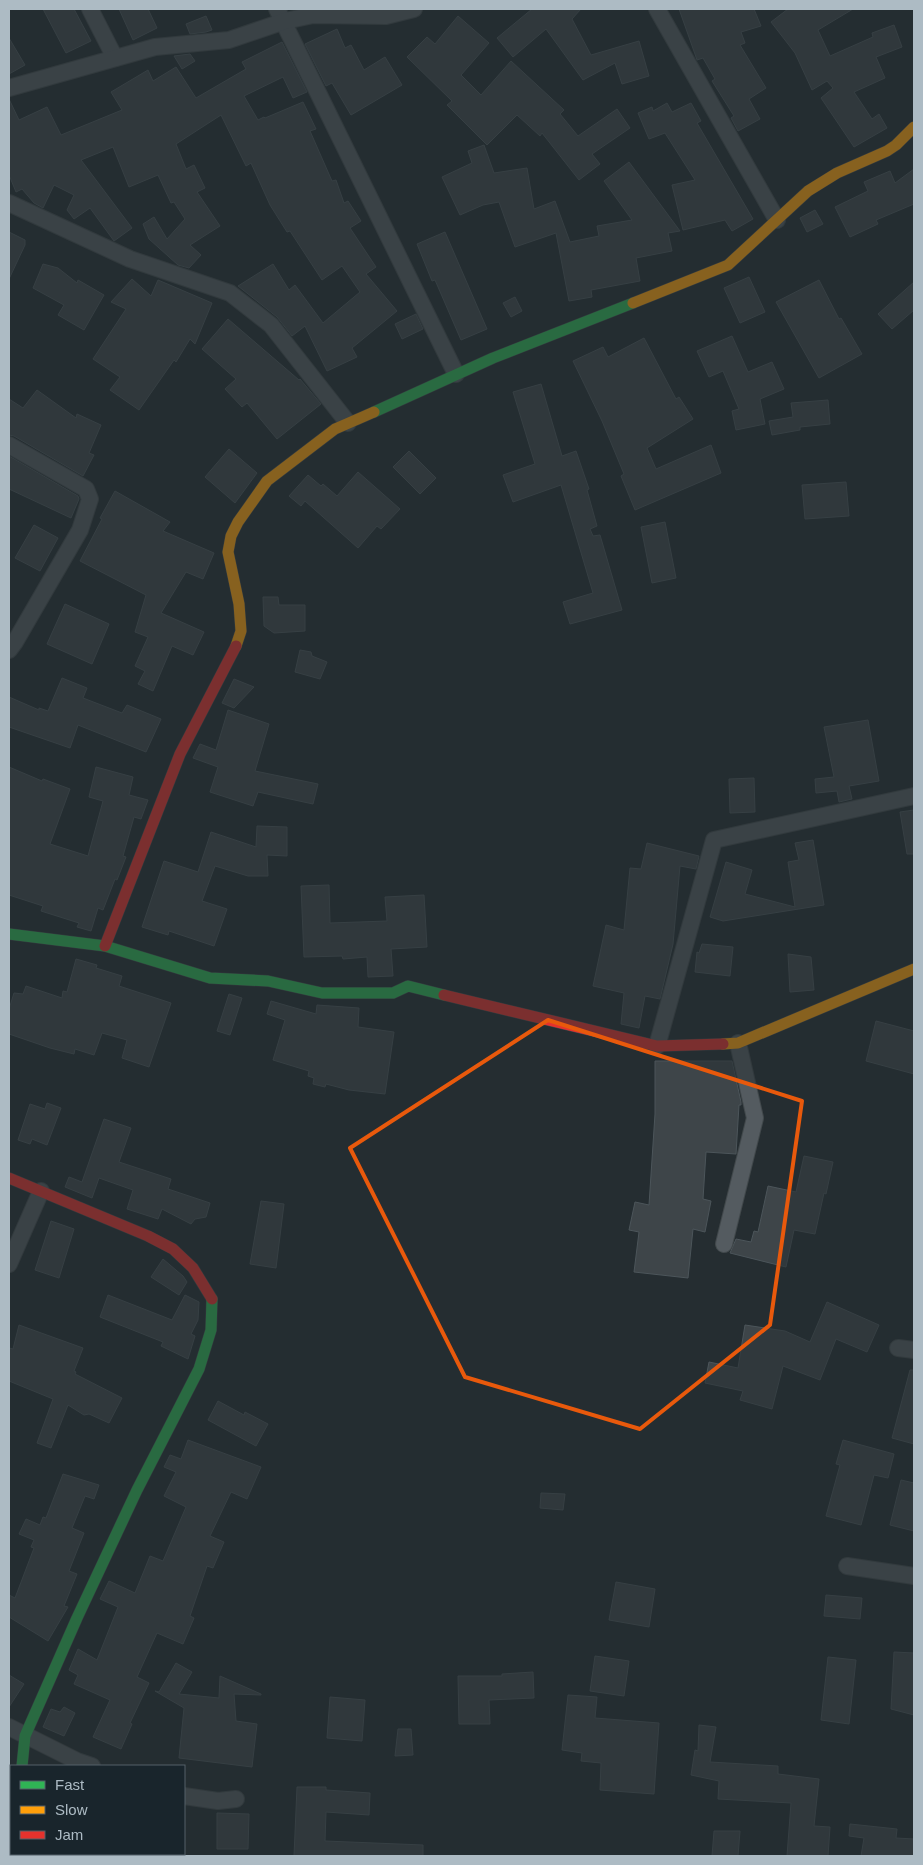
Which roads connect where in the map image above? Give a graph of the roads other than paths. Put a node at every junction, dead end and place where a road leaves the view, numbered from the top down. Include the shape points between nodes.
1 (90, 9) edge
2 (414, 9) edge
3 (658, 9) edge
4 (281, 15) edge
5 (115, 58) junction
6 (9, 88) edge
7 (914, 127) edge
8 (9, 203) edge
9 (777, 220) junction
10 (456, 374) junction
11 (348, 423) junction
12 (9, 445) edge
13 (9, 650) edge
14 (914, 796) edge
15 (9, 934) edge
16 (104, 946) junction
17 (914, 969) edge
18 (738, 1043) junction
19 (657, 1046) junction
20 (9, 1178) edge
21 (41, 1191) junction
22 (724, 1244) dead end
23 (9, 1264) edge
24 (847, 1566) dead end
25 (914, 1576) edge
26 (9, 1727) edge
27 (25, 1736) junction
28 (22, 1765) edge
29 (89, 1765) edge
30 (185, 1796) edge
31 (236, 1799) dead end

1 - 5 street
2 - 4 street via 386,16
3 - 9 street
4 - 5 street via 230,40 155,47
4 - 10 street
5 - 6 street
7 - 9 street via 887,151 837,172
8 - 11 street via 130,259 230,293 271,325
9 - 10 street via 728,265
10 - 11 street
11 - 16 street via 335,429 267,481 231,536 228,552 239,604 239,641 180,754
12 - 13 street via 86,489 90,499 80,530
14 - 19 street via 714,840
15 - 16 street
16 - 19 street via 210,978 268,981 322,993 393,994 408,986
17 - 18 street
18 - 19 street
18 - 22 street via 754,1118
20 - 21 street
21 - 23 street
21 - 27 street via 148,1236 173,1250 193,1268 212,1298 211,1330 199,1369 133,1498
24 - 25 street
26 - 27 street
27 - 28 street
27 - 29 street
30 - 31 street via 218,1801

